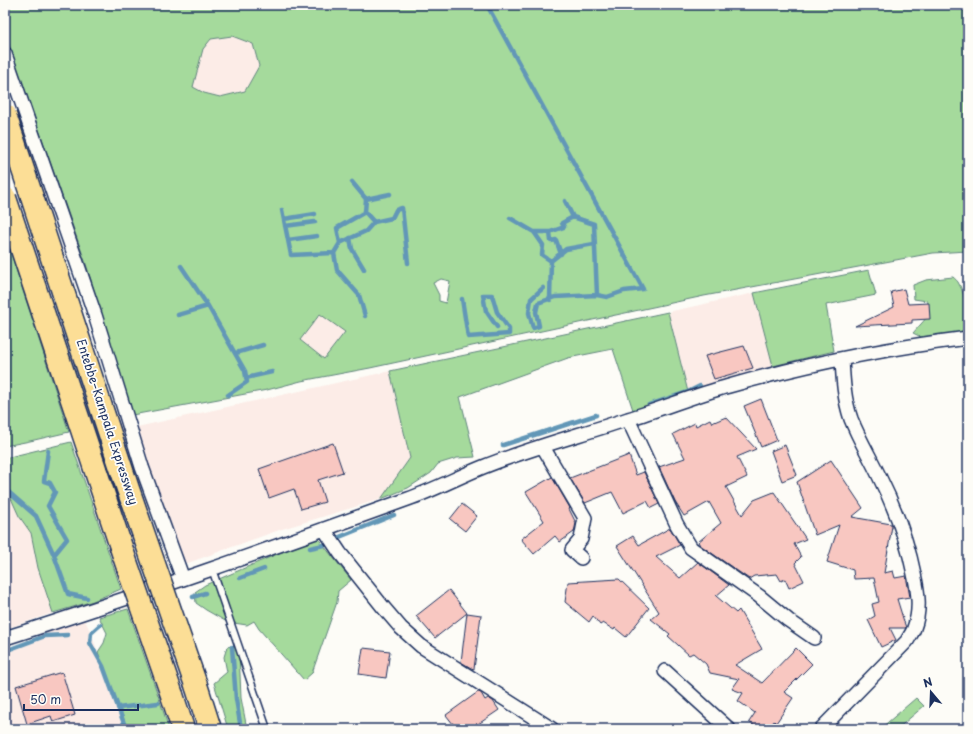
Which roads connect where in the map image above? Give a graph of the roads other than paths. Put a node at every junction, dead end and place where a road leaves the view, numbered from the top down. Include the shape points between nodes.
1 (5, 54) edge
2 (5, 115) edge
3 (5, 198) edge
4 (968, 338) edge
5 (842, 359) junction
6 (628, 419) junction
7 (543, 446) junction
8 (324, 529) junction
9 (581, 558) dead end
10 (212, 569) junction
11 (183, 579) junction
12 (5, 638) edge
13 (814, 638) dead end
14 (665, 671) dead end
15 (183, 729) edge
16 (210, 729) edge
17 (267, 729) edge
18 (552, 729) edge
19 (729, 729) edge
20 (821, 729) edge

1 - 11 street via 95,315 142,466
2 - 16 highway, Entebbe–Kampala Expressway, bridge
3 - 15 highway, bridge
4 - 5 street
5 - 6 street via 728,386
5 - 20 street via 844,393 851,417 901,524 919,594 915,627 907,641
6 - 7 street
6 - 13 street via 677,525 691,548
7 - 8 street
7 - 9 street via 586,518 581,539 572,550
8 - 10 street
8 - 18 street via 383,607 421,646
10 - 11 street
10 - 17 lane
11 - 12 street
14 - 19 street

